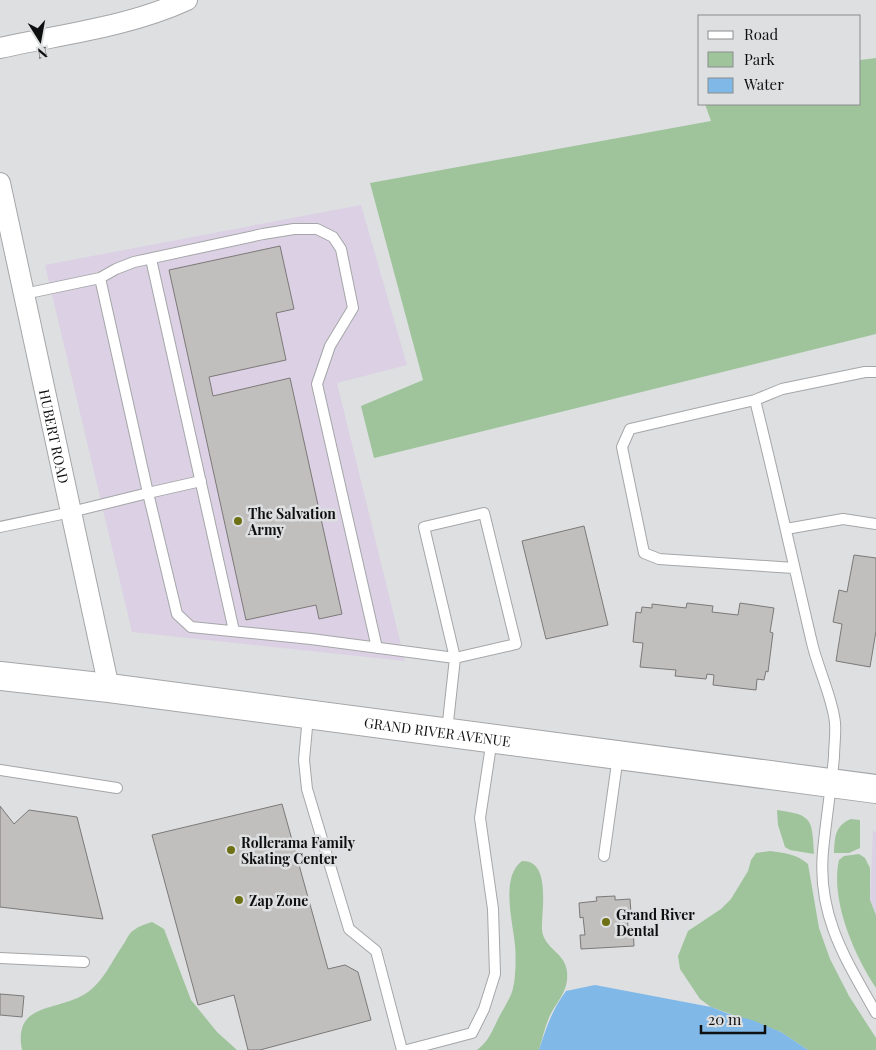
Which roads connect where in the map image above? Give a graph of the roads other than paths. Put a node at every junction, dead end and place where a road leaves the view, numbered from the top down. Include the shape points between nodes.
1 (187, 0) edge
2 (0, 48) edge
3 (0, 183) edge
4 (151, 258) junction
5 (100, 278) junction
6 (24, 294) junction
7 (876, 372) edge
8 (755, 400) junction
9 (201, 481) junction
10 (148, 493) junction
11 (71, 512) junction
12 (876, 524) edge
13 (0, 527) edge
14 (786, 529) junction
15 (794, 568) junction
16 (234, 631) junction
17 (377, 648) junction
18 (455, 658) junction
19 (0, 676) edge
20 (109, 688) junction
21 (308, 716) junction
22 (447, 732) junction
23 (492, 738) junction
24 (618, 755) junction
25 (0, 770) edge
26 (832, 783) junction
27 (117, 788) dead end
28 (876, 790) edge
29 (604, 856) dead end
30 (0, 958) edge
31 (84, 962) dead end
32 (876, 1013) edge
33 (402, 1050) edge
34 (407, 1050) edge

1 - 2 street via 124,23
3 - 6 street, HUBERT ROAD
4 - 5 lane via 116,269
4 - 9 lane
4 - 17 lane via 294,229 317,229 333,237 341,249 353,308 330,346 317,384
5 - 6 lane
5 - 10 lane
6 - 11 street, HUBERT ROAD
7 - 8 lane via 782,389
8 - 14 lane
8 - 15 lane via 630,429 622,447 644,553 658,559
9 - 10 lane
9 - 16 lane
10 - 11 lane
10 - 16 lane via 177,614 191,626
11 - 13 lane
11 - 20 street, HUBERT ROAD
12 - 14 lane via 843,519
14 - 15 lane
15 - 26 lane via 816,663 833,711
16 - 17 lane
17 - 18 lane
18 - 18 lane via 424,527 484,513 516,644
18 - 22 lane
19 - 20 main road, GRAND RIVER AVENUE
20 - 21 main road, GRAND RIVER AVENUE
21 - 22 main road, GRAND RIVER AVENUE
21 - 33 lane via 304,760 307,789 349,929 376,951
22 - 23 main road, GRAND RIVER AVENUE
23 - 24 main road, GRAND RIVER AVENUE
23 - 34 lane via 480,818 493,909 495,974 472,1033
24 - 26 main road, GRAND RIVER AVENUE
24 - 29 lane
25 - 27 lane
26 - 28 main road, GRAND RIVER AVENUE
26 - 32 lane via 823,871 827,907 843,955
30 - 31 lane

